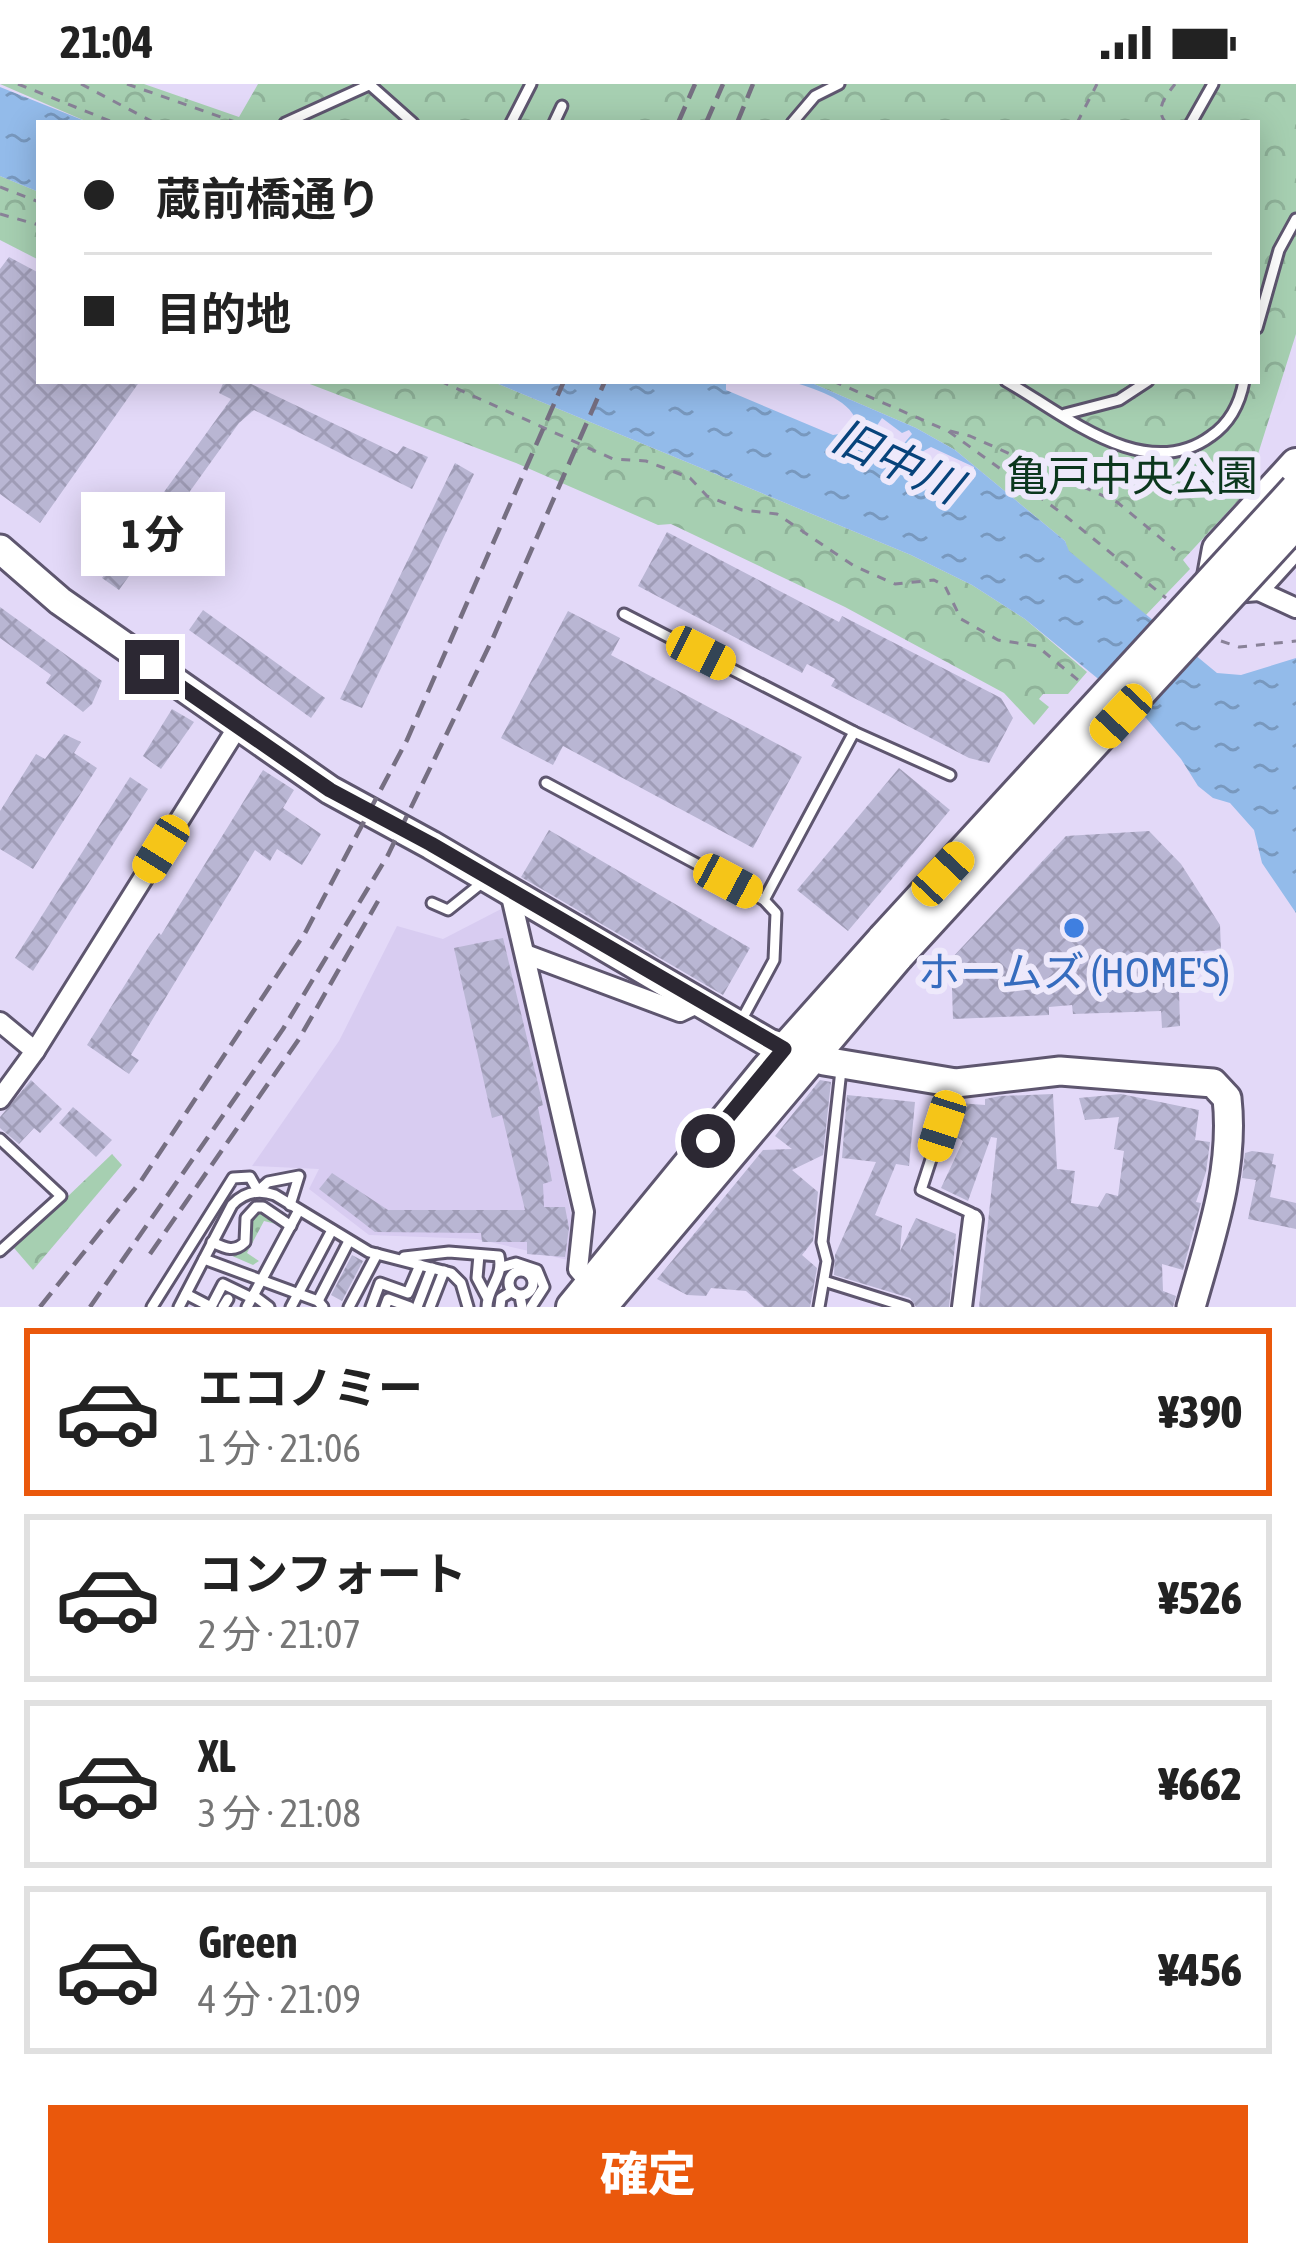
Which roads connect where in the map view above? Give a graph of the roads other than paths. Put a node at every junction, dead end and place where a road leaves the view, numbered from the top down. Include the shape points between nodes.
1 (532, 84) edge
2 (839, 84) edge
3 (1213, 84) edge
4 (369, 85) edge
5 (562, 106) dead end
6 (513, 119) edge
7 (292, 120) edge
8 (409, 120) edge
9 (555, 120) edge
10 (795, 120) edge
11 (1193, 120) edge
12 (1296, 219) edge
13 (1260, 318) edge
14 (1011, 384) edge
15 (1143, 384) edge
16 (1243, 384) edge
17 (1064, 414) junction
18 (1296, 464) edge
19 (1296, 489) edge
20 (1296, 523) edge
21 (0, 549) edge
22 (1296, 550) edge
23 (1235, 589) junction
24 (1296, 608) edge
25 (625, 614) dead end
26 (237, 728) junction
27 (854, 732) junction
28 (950, 776) dead end
29 (546, 784) dead end
30 (499, 885) junction
31 (764, 900) junction
32 (431, 903) dead end
33 (525, 955) junction
34 (699, 1004) junction
35 (0, 1022) edge
36 (738, 1025) junction
37 (34, 1051) junction
38 (797, 1053) junction
39 (842, 1065) junction
40 (956, 1083) junction
41 (0, 1099) edge
42 (0, 1139) edge
43 (258, 1191) junction
44 (295, 1208) junction
45 (974, 1220) joint
46 (291, 1226) junction
47 (332, 1230) junction
48 (349, 1241) junction
49 (212, 1242) junction
50 (0, 1251) edge
51 (377, 1254) junction
52 (479, 1255) junction
53 (392, 1258) junction
54 (204, 1259) junction
55 (502, 1267) junction
56 (432, 1268) junction
57 (477, 1278) junction
58 (261, 1280) junction
59 (824, 1281) junction
60 (461, 1282) junction
61 (536, 1290) junction
62 (516, 1293) junction
63 (186, 1294) junction
64 (299, 1294) junction
65 (488, 1299) edge
66 (250, 1300) edge
67 (588, 1300) edge
68 (500, 1302) edge
69 (320, 1304) edge
70 (152, 1307) edge
71 (179, 1307) edge
72 (211, 1307) edge
73 (268, 1307) edge
74 (291, 1307) edge
75 (349, 1307) edge
76 (371, 1307) edge
77 (385, 1307) edge
78 (414, 1307) edge
79 (430, 1307) edge
80 (468, 1307) edge
81 (527, 1307) edge
82 (819, 1307) edge
83 (907, 1307) edge
84 (962, 1307) edge
85 (1191, 1307) edge

1 - 6 lane
2 - 10 lane
3 - 11 lane
4 - 7 lane
4 - 8 lane
5 - 9 lane
12 - 13 lane
14 - 17 lane
15 - 17 lane via 1118,400
16 - 17 lane via 1219,431 1179,452 1124,448
18 - 23 main road via 1218,549
19 - 23 main road, bridge
20 - 23 main road, bridge
21 - 26 street
22 - 23 street
23 - 24 street
23 - 38 main road, bridge
25 - 27 lane
26 - 30 street
26 - 37 street
27 - 28 lane
27 - 31 lane
29 - 31 lane
30 - 32 lane via 448,910
30 - 33 street
30 - 34 street
31 - 36 lane via 776,913 774,961
33 - 34 street via 680,1012
33 - 67 street via 584,1212 578,1269
34 - 36 street
35 - 37 street
36 - 38 street
37 - 41 street
38 - 39 street
38 - 67 main road
39 - 40 street
39 - 59 lane
40 - 45 lane via 921,1190
40 - 85 street via 1060,1071 1201,1080 1221,1090 1228,1112 1221,1202
42 - 50 lane via 61,1196
43 - 44 lane
43 - 44 lane via 298,1176
43 - 49 lane via 239,1197
43 - 70 lane via 250,1177 233,1178
44 - 46 lane
44 - 47 lane
45 - 84 street
46 - 49 lane via 256,1207 238,1248
46 - 58 lane
47 - 48 lane
47 - 64 lane
48 - 51 lane
48 - 69 lane
49 - 54 lane
51 - 53 lane
51 - 75 lane
52 - 53 lane
52 - 55 lane via 499,1256
52 - 57 lane
53 - 56 lane
54 - 58 lane
54 - 63 lane
55 - 61 lane via 537,1270 544,1287
55 - 65 lane
56 - 60 lane
56 - 76 lane via 408,1293 380,1283
56 - 78 lane
56 - 79 lane
57 - 60 lane
57 - 65 lane
58 - 64 lane
58 - 66 lane
59 - 82 lane
59 - 83 lane
60 - 80 lane
61 - 62 lane
61 - 62 lane via 530,1275 517,1271 509,1279
61 - 81 lane
62 - 68 lane
62 - 81 lane
63 - 71 lane
63 - 72 lane
64 - 69 lane
64 - 74 lane
65 - 68 lane
66 - 72 lane via 223,1284
66 - 73 lane
77 - 78 lane via 388,1299

